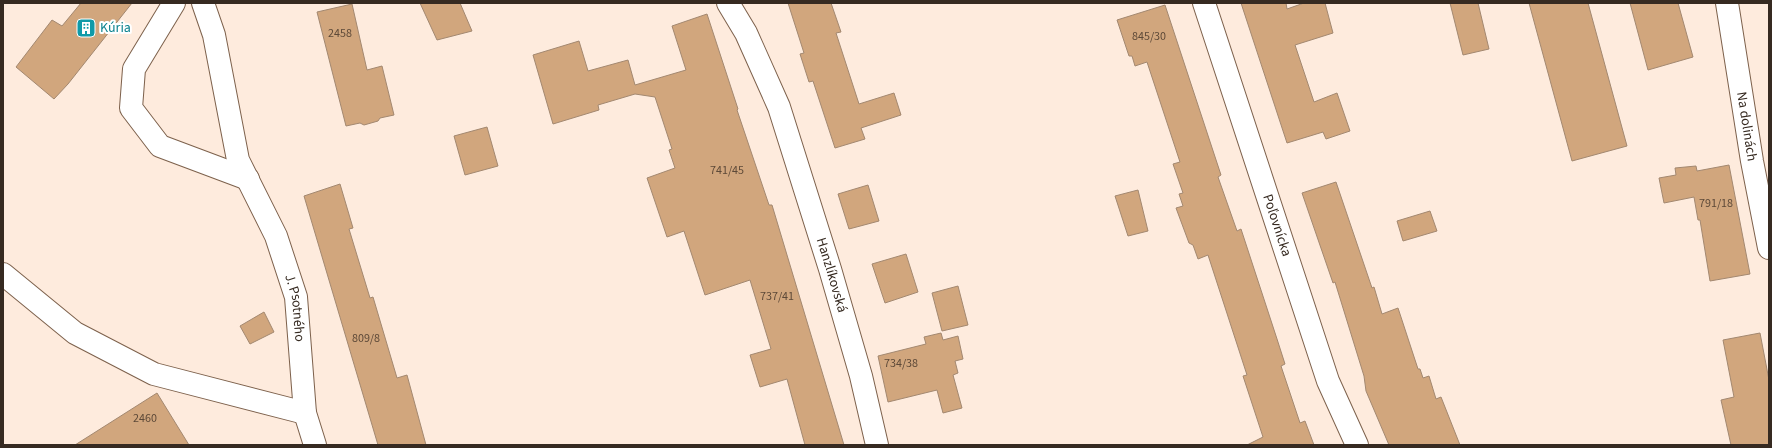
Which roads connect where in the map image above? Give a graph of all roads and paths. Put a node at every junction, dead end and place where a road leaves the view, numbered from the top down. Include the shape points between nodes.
1 (174, 3) edge
2 (203, 3) edge
3 (728, 3) edge
4 (745, 3) edge
5 (1204, 3) edge
6 (1727, 3) edge
7 (779, 106) junction
8 (248, 179) junction
9 (1769, 248) edge
10 (3, 274) edge
11 (305, 412) junction
12 (315, 445) edge
13 (877, 445) edge
14 (1357, 445) edge

1 - 8 street via 134,69 131,108 160,146
2 - 8 street, J. Psotného via 214,35 238,160
3 - 7 street, Hanzlíkovská via 746,33
4 - 7 street, Hanzlíkovská
5 - 14 street, Poľovnícka via 1328,381
6 - 9 street, Na dolinách via 1752,161
7 - 13 street, Hanzlíkovská via 861,376
8 - 11 street, J. Psotného via 276,236 296,297
10 - 11 street via 75,333 154,374
11 - 12 street, J. Psotného

